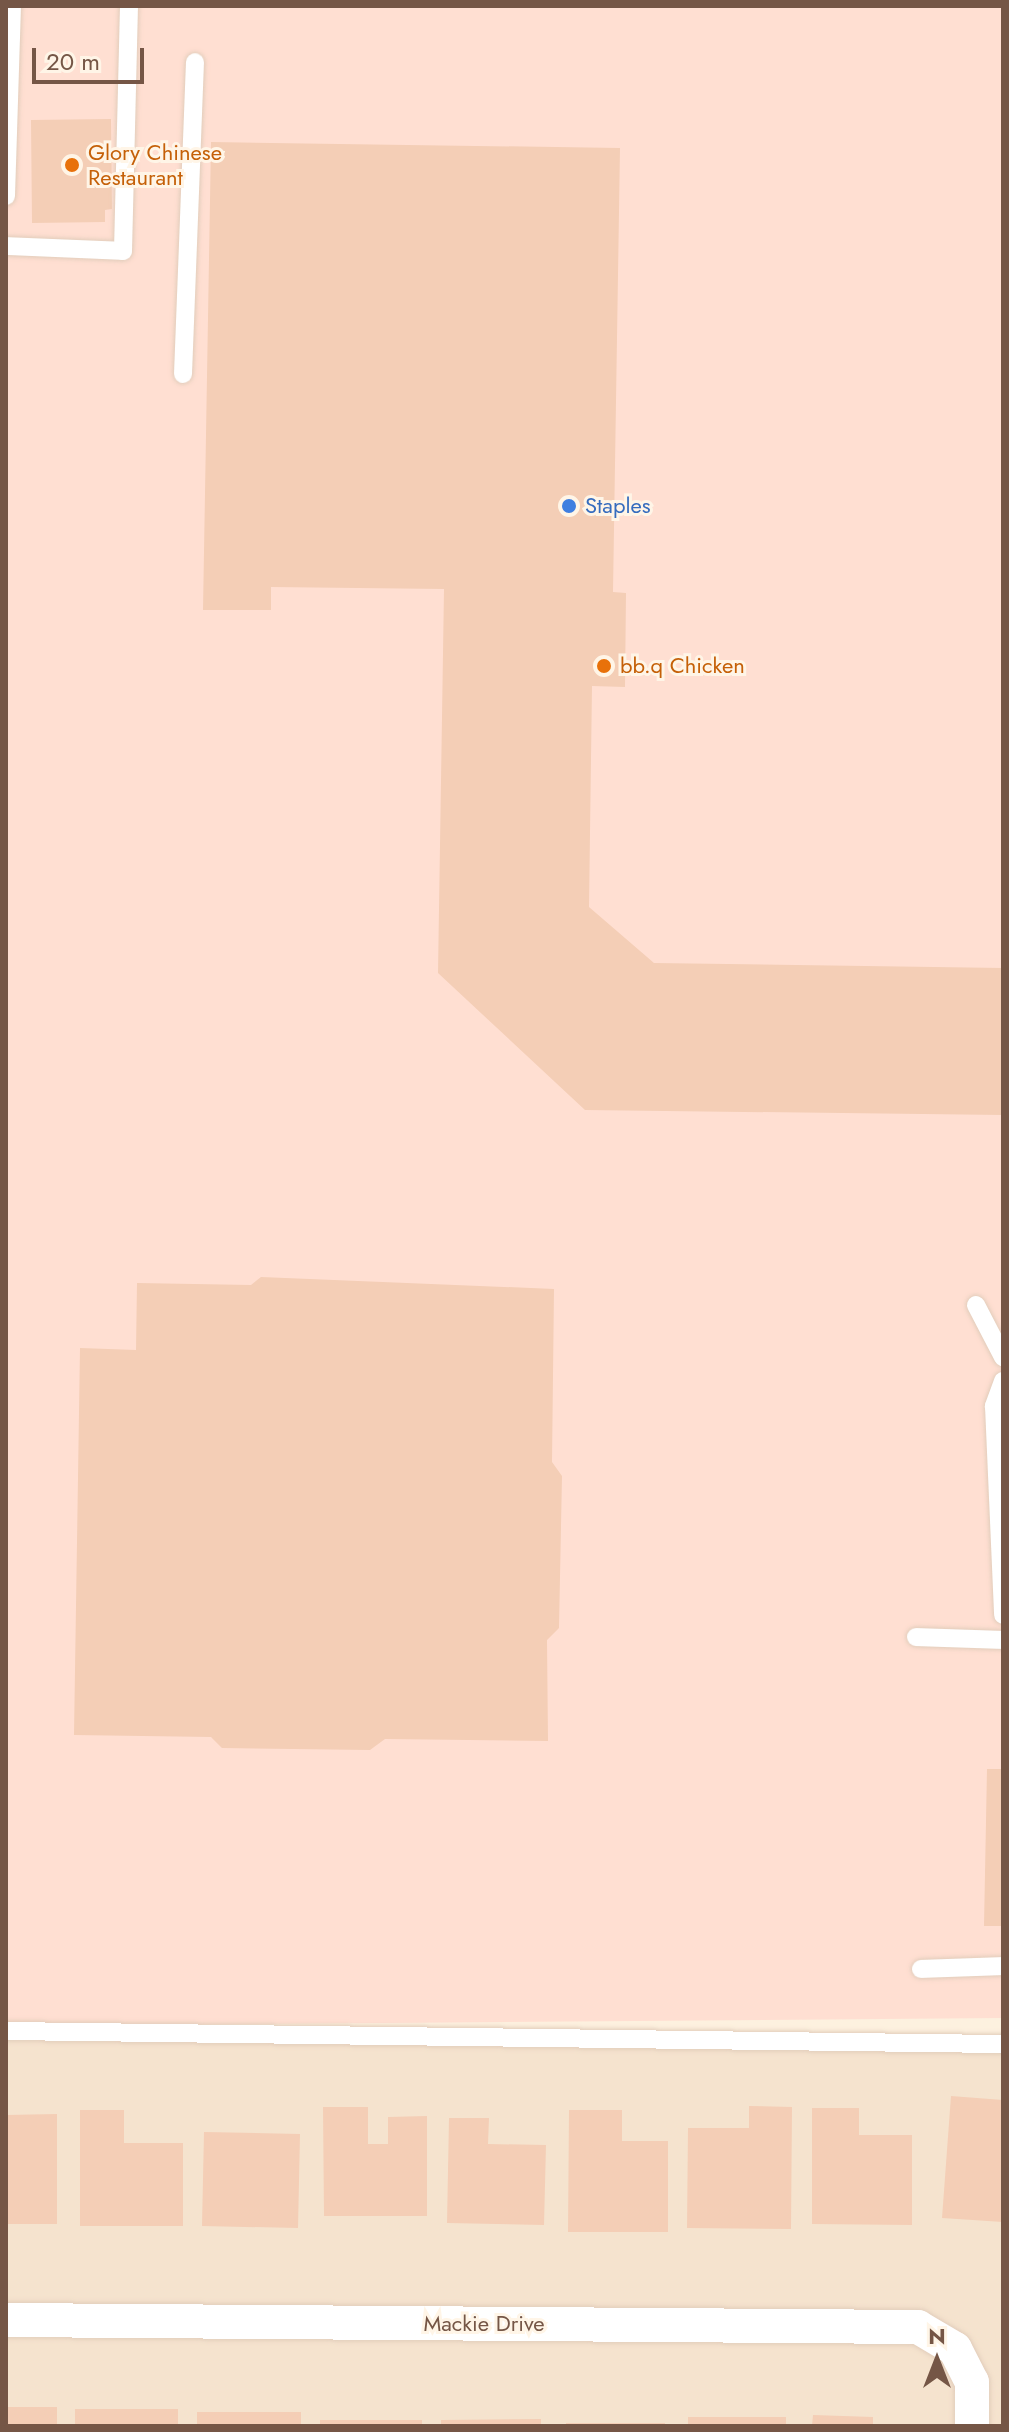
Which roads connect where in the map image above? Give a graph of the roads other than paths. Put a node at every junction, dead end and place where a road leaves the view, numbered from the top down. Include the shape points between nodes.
1 (12, 6) edge
2 (129, 6) edge
3 (195, 62) dead end
4 (6, 196) edge
5 (6, 246) edge
6 (183, 374) dead end
7 (976, 1305) dead end
8 (1003, 1357) edge
9 (1003, 1381) edge
10 (1000, 1561) edge
11 (1003, 1615) edge
12 (916, 1637) dead end
13 (1003, 1640) edge
14 (1003, 1966) edge
15 (921, 1969) dead end
16 (6, 2031) edge
17 (1003, 2044) edge
18 (6, 2320) edge
19 (972, 2426) edge

1 - 4 lane
2 - 5 lane via 123,251
3 - 6 lane
7 - 8 lane
9 - 10 lane via 994,1406
10 - 11 lane
12 - 13 lane
14 - 15 lane
16 - 17 lane
18 - 19 street, Mackie Drive via 918,2327 955,2349 972,2382

